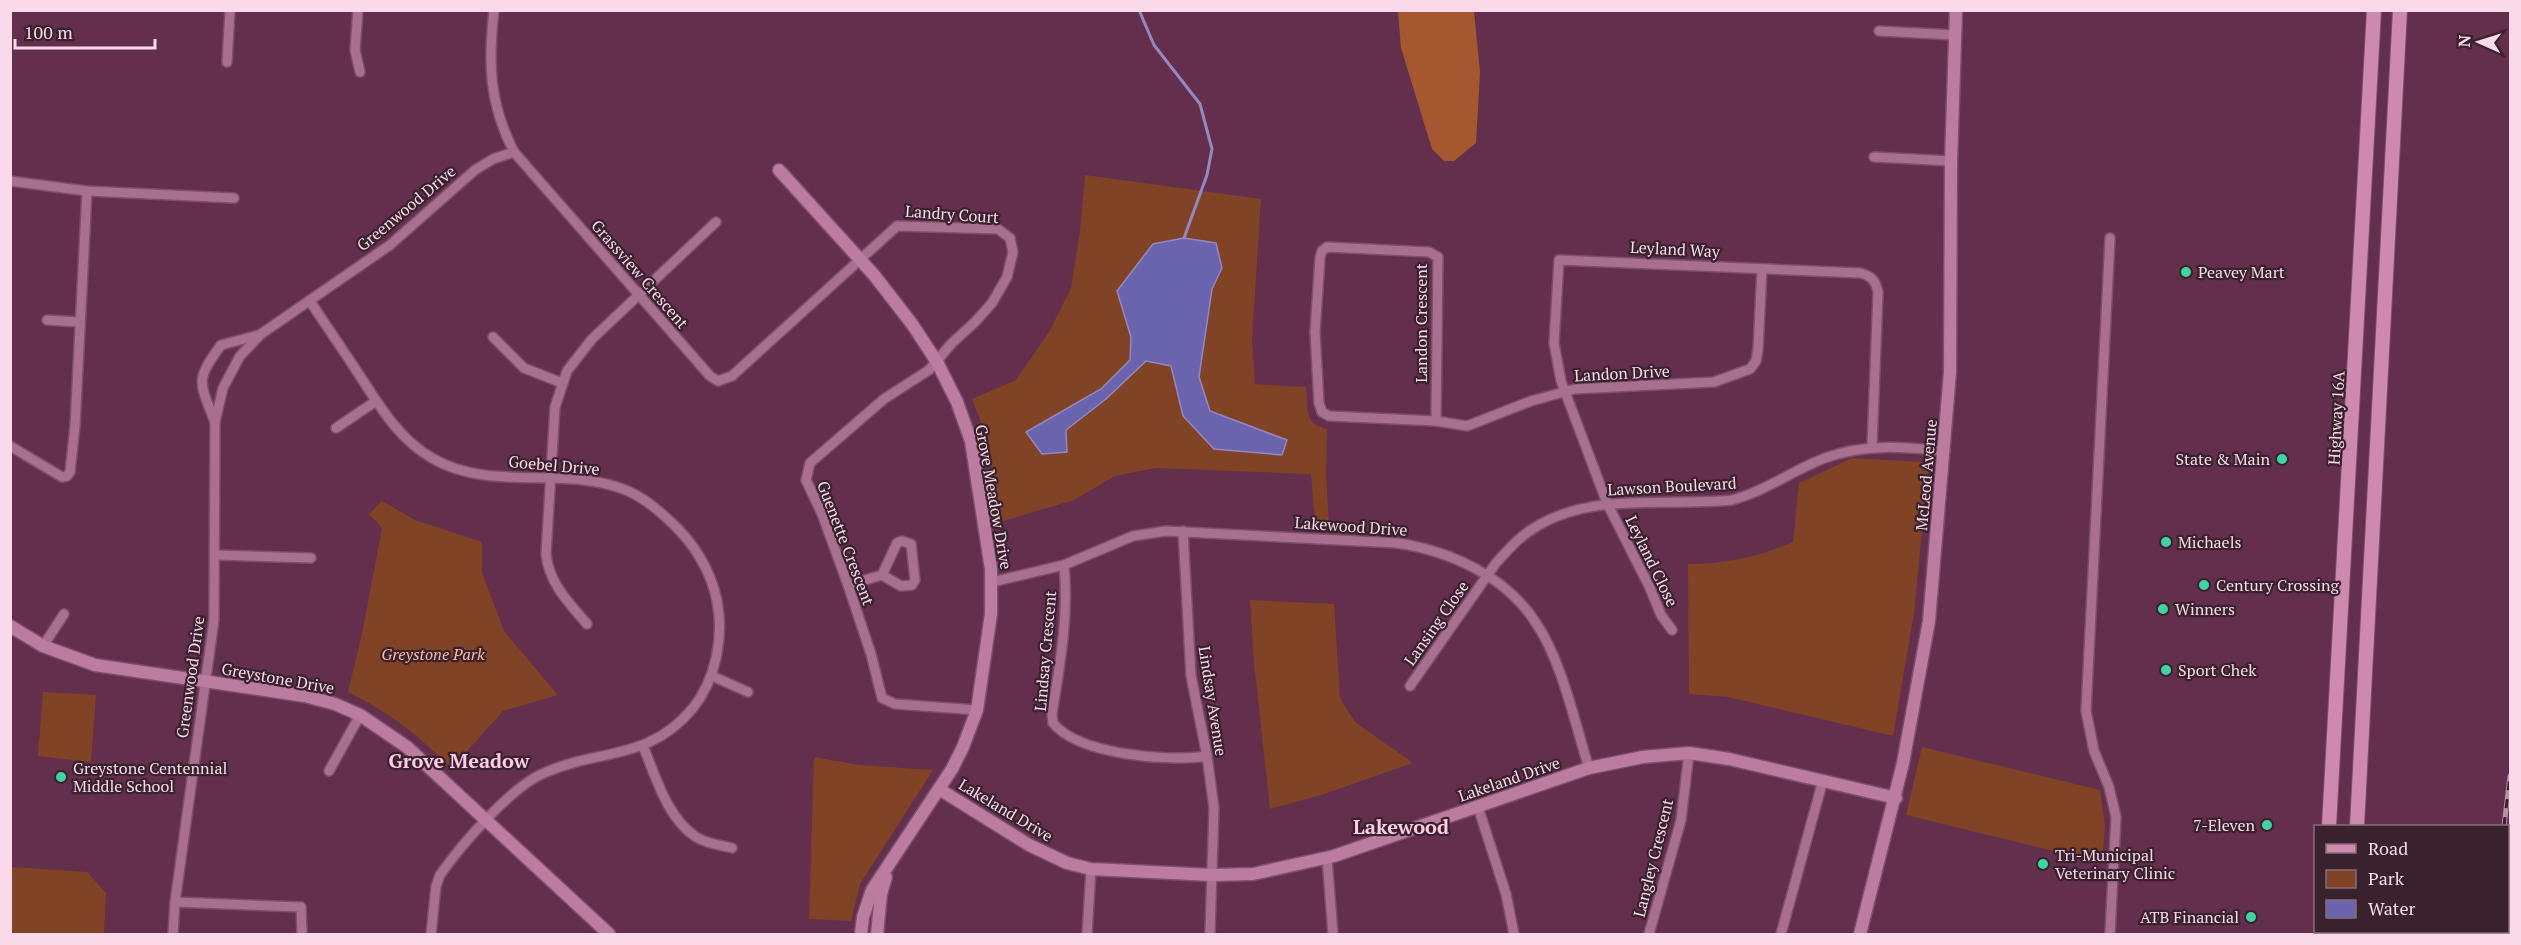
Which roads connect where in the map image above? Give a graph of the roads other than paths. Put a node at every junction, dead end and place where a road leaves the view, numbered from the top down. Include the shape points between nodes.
1 (230, 10) edge
2 (358, 10) edge
3 (494, 10) edge
4 (1956, 10) edge
5 (2374, 10) edge
6 (2400, 10) edge
7 (1879, 31) dead end
8 (1955, 35) junction
9 (227, 62) dead end
10 (360, 72) dead end
11 (514, 152) junction
12 (1874, 157) dead end
13 (1951, 161) junction
14 (779, 171) dead end
15 (10, 181) edge
16 (87, 191) junction
17 (234, 198) dead end
18 (716, 222) dead end
19 (2110, 238) dead end
20 (860, 259) junction
21 (1762, 269) junction
22 (640, 295) junction
23 (310, 301) junction
24 (47, 320) dead end
25 (79, 322) junction
26 (261, 334) junction
27 (493, 337) dead end
28 (937, 362) junction
29 (562, 382) junction
30 (1564, 392) junction
31 (376, 400) junction
32 (1325, 414) joint
33 (1436, 421) junction
34 (215, 422) junction
35 (336, 428) dead end
36 (10, 446) edge
37 (1872, 446) junction
38 (1945, 451) junction
39 (549, 478) junction
40 (1607, 504) junction
41 (1183, 531) junction
42 (216, 555) junction
43 (311, 558) dead end
44 (1064, 565) junction
45 (882, 575) junction
46 (1486, 576) junction
47 (992, 582) junction
48 (848, 585) junction
49 (64, 614) dead end
50 (586, 624) dead end
51 (10, 626) edge
52 (1672, 630) dead end
53 (43, 646) junction
54 (711, 676) junction
55 (205, 682) junction
56 (1410, 686) dead end
57 (748, 692) dead end
58 (976, 710) junction
59 (360, 715) junction
60 (643, 746) junction
61 (1689, 753) junction
62 (1207, 756) junction
63 (1589, 768) junction
64 (329, 771) dead end
65 (1823, 780) junction
66 (939, 789) junction
67 (1896, 798) junction
68 (1478, 807) junction
69 (487, 821) junction
70 (2329, 825) edge
71 (2357, 825) edge
72 (732, 848) dead end
73 (1327, 858) junction
74 (888, 868) junction
75 (1091, 869) junction
76 (1212, 875) junction
77 (175, 902) junction
78 (1210, 933) dead end
79 (173, 934) edge
80 (302, 934) edge
81 (432, 934) edge
82 (609, 934) edge
83 (861, 934) edge
84 (877, 934) edge
85 (1087, 934) edge
86 (1334, 934) edge
87 (1514, 934) edge
88 (1649, 934) edge
89 (1781, 934) edge
90 (1860, 934) edge
91 (2110, 934) edge

1 - 9 street
2 - 10 street via 355,50
3 - 11 street, Grassview Crescent via 491,85 501,125
4 - 8 street, McLeod Avenue
5 - 70 main road, Highway 16A
6 - 71 main road
7 - 8 street
8 - 13 street, McLeod Avenue
11 - 22 street, Grassview Crescent
11 - 23 street, Greenwood Drive via 475,170 390,245
12 - 13 street
13 - 38 street, McLeod Avenue via 1951,331
14 - 20 street, Grove Meadow Drive
15 - 16 street
16 - 17 street
16 - 25 street
18 - 22 street
19 - 91 street via 2086,711 2094,751 2116,817
20 - 22 street, Grassview Crescent via 732,376 718,381
20 - 28 street, Grove Meadow Drive
20 - 28 street, Landry Court via 897,226 998,229 1010,238 1013,252 1006,277 992,303
21 - 30 street, Landon Drive via 1758,349 1750,369 1714,382
21 - 30 street, Leyland Way via 1559,260 1554,343
21 - 37 street, Leyland Way via 1860,273 1873,278 1878,293
22 - 29 street via 592,339
23 - 26 street, Greenwood Drive
23 - 31 street, Goebel Drive
24 - 25 street
25 - 36 street via 70,472 62,477
26 - 34 street, Greenwood Drive via 240,356 223,388
26 - 34 street, Greenwood Drive via 221,345 203,371 202,389
27 - 29 street via 525,368
28 - 47 street, Grove Meadow Drive via 971,441
28 - 48 street, Guenette Crescent via 878,404 807,468 808,485
29 - 39 street via 555,407
30 - 33 street, Landon Drive via 1467,426
30 - 40 street, Leyland Way
31 - 35 street
31 - 39 street, Goebel Drive via 407,440 447,466 484,475
32 - 33 street, Landon Drive
32 - 33 street, Landon Crescent via 1319,403 1315,332 1322,251 1327,247 1429,252 1438,257
34 - 42 street, Greenwood Drive
37 - 38 street, Lawson Boulevard
37 - 40 street, Lawson Boulevard via 1823,458 1774,485 1732,500
38 - 67 street, McLeod Avenue via 1929,621
39 - 50 street via 547,567 558,589
39 - 54 street, Goebel Drive via 625,490 660,512 691,544 709,574 718,605 718,643
40 - 46 street, Lawson Boulevard via 1560,515 1531,530
40 - 52 street, Leyland Close
41 - 44 street, Lakewood Drive via 1133,536
41 - 46 street, Lakewood Drive via 1406,544 1448,555
41 - 62 street, Lindsay Avenue via 1191,676
42 - 43 street
42 - 55 street, Greenwood Drive via 214,620
44 - 47 street, Lakewood Drive
44 - 62 street, Lindsay Crescent via 1065,631 1053,723 1081,740 1114,752 1184,759
45 - 45 street via 901,586 912,585 915,580 911,544 897,543
45 - 48 street
46 - 56 street, Lansing Close
46 - 63 street, Lakewood Drive via 1522,604 1553,654
47 - 58 street, Grove Meadow Drive
48 - 58 street, Guenette Crescent via 882,698 895,704
49 - 53 street
51 - 53 street, Greystone Drive
53 - 55 street, Greystone Drive via 95,665
54 - 57 street
54 - 60 street, Goebel Drive via 703,694 681,722
55 - 59 street, Greystone Drive via 305,696
55 - 77 street, Greenwood Drive
58 - 66 street, Grove Meadow Drive via 963,747
59 - 64 street
59 - 69 street, Greystone Drive via 407,747
60 - 69 street, Goebel Drive via 570,763 542,774 519,788
60 - 72 street via 676,818 696,838
61 - 63 street, Lakeland Drive
61 - 65 street, Lakeland Drive
61 - 88 street, Langley Crescent via 1681,820
62 - 76 street, Lindsay Avenue via 1214,808
63 - 68 street, Lakeland Drive
65 - 67 street, Lakeland Drive
65 - 89 street
66 - 74 street, Grove Meadow Drive
66 - 75 street, Lakeland Drive via 1048,855
67 - 90 street, McLeod Avenue
68 - 73 street, Lakeland Drive
68 - 87 street via 1506,894
69 - 81 street, Goebel Drive via 440,875
69 - 82 street, Greystone Drive
73 - 76 street, Lakeland Drive via 1253,874
73 - 86 street
74 - 83 street, Grove Meadow Drive via 872,890
74 - 84 street, Grove Meadow Drive
75 - 76 street, Lakeland Drive
75 - 85 street
76 - 78 street, Lindsay Avenue
77 - 79 street, Greenwood Drive
77 - 80 street via 301,907

